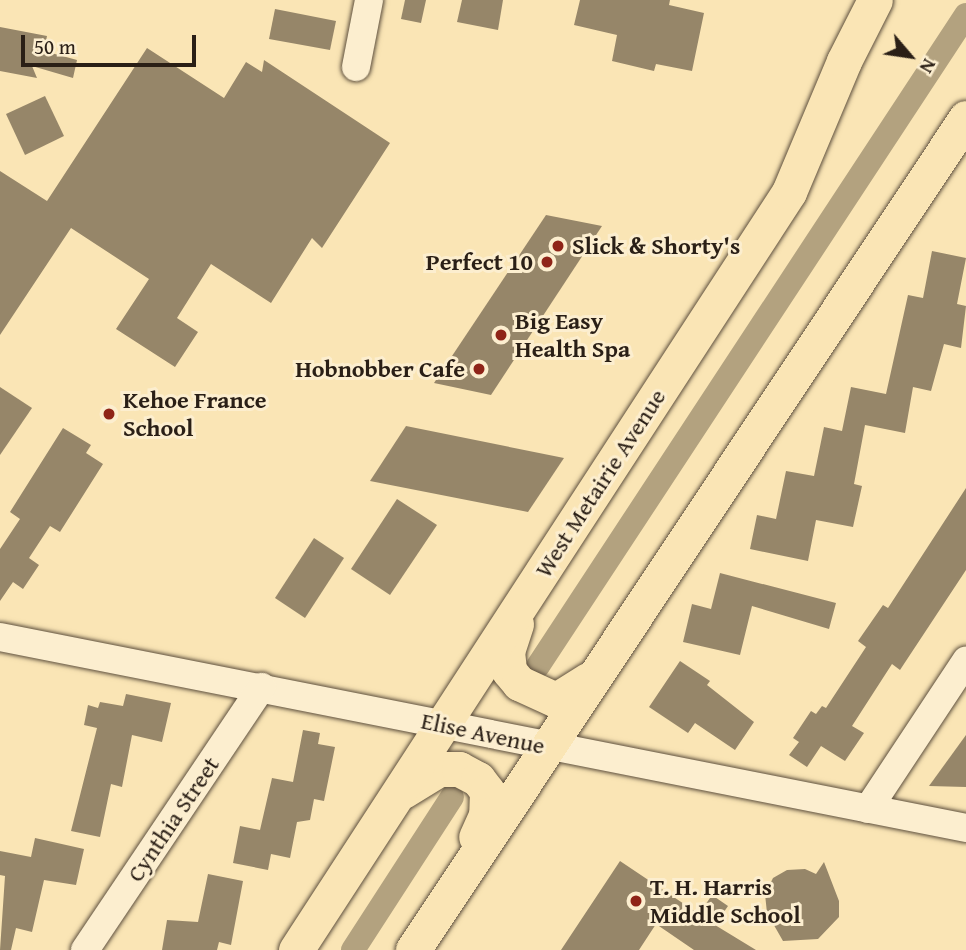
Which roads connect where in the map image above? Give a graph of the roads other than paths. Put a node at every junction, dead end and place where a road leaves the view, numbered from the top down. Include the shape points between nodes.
1 (369, 0) edge
2 (875, 0) edge
3 (356, 67) dead end
4 (966, 118) edge
5 (524, 601) junction
6 (0, 637) edge
7 (966, 661) edge
8 (591, 678) junction
9 (262, 687) junction
10 (444, 724) junction
11 (545, 747) junction
12 (398, 795) junction
13 (869, 809) junction
14 (966, 828) edge
15 (453, 888) junction
16 (85, 950) edge
17 (296, 950) edge
18 (413, 950) edge

1 - 3 street
2 - 5 main road, West Metairie Avenue via 789,192
4 - 8 main road
5 - 8 main road via 507,651 509,671 519,683 556,700
5 - 10 main road, West Metairie Avenue
6 - 9 street, Elise Avenue
7 - 13 street
8 - 11 main road
9 - 10 street, Elise Avenue
9 - 16 street, Cynthia Street
10 - 11 street, Elise Avenue
10 - 12 main road, West Metairie Avenue
11 - 13 street, Elise Avenue
11 - 15 main road
12 - 15 main road via 439,769 459,769 478,779 487,791 486,815
12 - 17 main road, West Metairie Avenue
13 - 14 street, Elise Avenue
15 - 18 main road

